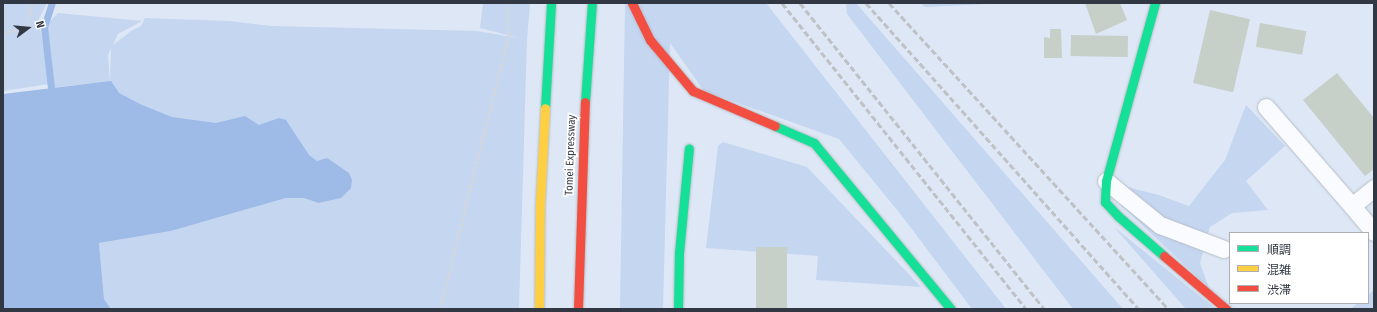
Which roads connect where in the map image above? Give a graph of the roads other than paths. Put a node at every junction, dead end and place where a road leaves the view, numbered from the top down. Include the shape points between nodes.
1 (551, 3) edge
2 (592, 3) edge
3 (632, 3) edge
4 (1156, 3) edge
5 (1266, 107) dead end
6 (689, 148) dead end
7 (1106, 181) junction
8 (1374, 188) edge
9 (1352, 206) junction
10 (1374, 232) edge
11 (1224, 249) dead end
12 (539, 309) edge
13 (578, 309) edge
14 (678, 309) edge
15 (951, 309) edge
16 (1226, 309) edge

1 - 12 main road via 540,203
2 - 13 main road, Tomei Expressway via 586,87
3 - 15 main road via 650,40 693,91 814,143
4 - 7 main road
5 - 9 street
6 - 14 main road via 679,253
7 - 11 street via 1160,225
7 - 16 main road via 1105,202 1118,216
8 - 9 street
9 - 10 street

